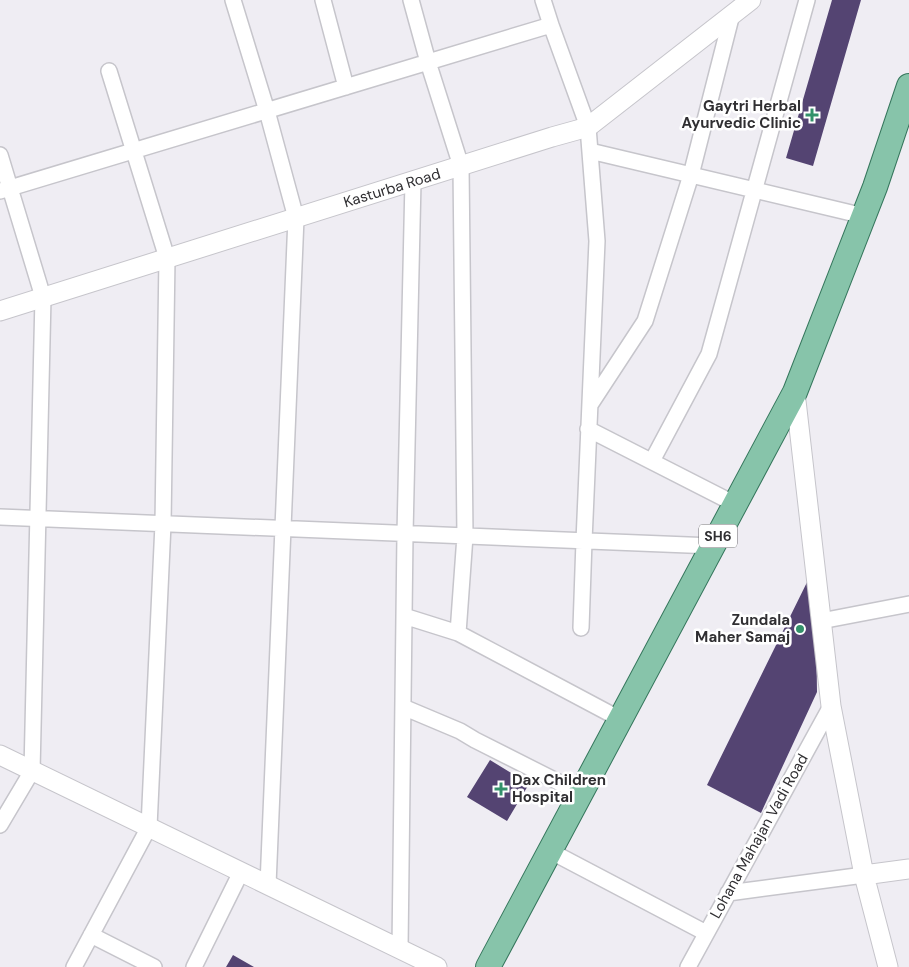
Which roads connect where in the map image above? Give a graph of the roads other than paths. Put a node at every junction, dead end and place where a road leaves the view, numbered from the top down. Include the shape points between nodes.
1 (232, 0) edge
2 (323, 0) edge
3 (411, 0) edge
4 (544, 0) edge
5 (750, 0) edge
6 (806, 0) edge
7 (732, 14) junction
8 (551, 25) junction
9 (428, 62) junction
10 (109, 71) dead end
11 (346, 86) junction
12 (909, 86) edge
13 (267, 111) junction
14 (588, 127) junction
15 (134, 151) junction
16 (590, 151) junction
17 (0, 154) edge
18 (461, 166) junction
19 (691, 175) junction
20 (413, 181) junction
21 (5, 190) edge
22 (755, 190) junction
23 (864, 216) junction
24 (296, 218) junction
25 (167, 258) junction
26 (43, 297) junction
27 (0, 312) edge
28 (795, 392) junction
29 (590, 406) junction
30 (588, 429) junction
31 (652, 461) junction
32 (735, 504) junction
33 (0, 518) edge
34 (38, 519) junction
35 (163, 524) junction
36 (283, 529) junction
37 (405, 534) junction
38 (465, 536) junction
39 (584, 541) junction
40 (713, 546) junction
41 (909, 604) edge
42 (404, 616) junction
43 (821, 620) junction
44 (581, 628) dead end
45 (458, 633) junction
46 (831, 706) junction
47 (403, 707) junction
48 (620, 719) junction
49 (0, 755) edge
50 (32, 771) junction
51 (580, 793) junction
52 (0, 825) edge
53 (149, 827) junction
54 (550, 851) junction
55 (909, 869) edge
56 (241, 872) junction
57 (864, 875) junction
58 (268, 885) junction
59 (728, 893) junction
60 (706, 933) junction
61 (92, 935) junction
62 (400, 949) junction
63 (74, 967) edge
64 (154, 967) edge
65 (194, 967) edge
66 (437, 967) edge
67 (488, 967) edge
68 (688, 967) edge
69 (888, 967) edge

1 - 13 street
2 - 11 street
3 - 9 street
4 - 8 street
5 - 7 street, Kasturba Road
6 - 22 street
7 - 14 street, Kasturba Road
7 - 19 street
8 - 9 street
8 - 14 street
9 - 11 street
9 - 18 street
10 - 15 street
11 - 13 street
12 - 23 main road, SH6
13 - 15 street
13 - 24 street
14 - 16 street
14 - 18 street, Kasturba Road
15 - 21 street
15 - 25 street
16 - 19 street
16 - 29 street via 597,241
17 - 21 street
18 - 20 street, Kasturba Road
18 - 38 street
19 - 22 street
19 - 29 street via 645,320
20 - 24 street, Kasturba Road
20 - 37 street
21 - 26 street
22 - 23 street
22 - 31 street via 709,354
23 - 28 main road, SH6
24 - 25 street, Kasturba Road
24 - 36 street
25 - 26 street, Kasturba Road
25 - 35 street
26 - 27 street, Kasturba Road
26 - 34 street
28 - 32 main road, SH6
28 - 43 street
29 - 30 street
30 - 31 street
30 - 39 street
31 - 32 street
32 - 40 main road, SH6
33 - 34 street
34 - 35 street
34 - 50 street
35 - 36 street
35 - 53 street
36 - 37 street
36 - 58 street
37 - 38 street
37 - 42 street
38 - 39 street
38 - 45 street
39 - 40 street
39 - 44 street
40 - 48 main road, SH6
41 - 43 street
42 - 45 street
42 - 47 street
43 - 46 street
45 - 48 street
46 - 57 street
46 - 59 street, Lohana Mahajan Vadi Road
47 - 51 street via 460,731
47 - 62 street
48 - 51 main road, SH6
49 - 50 street
50 - 52 street
50 - 53 street
51 - 54 main road, SH6
53 - 56 street
53 - 61 street
54 - 60 street
54 - 67 main road, SH6
55 - 57 street
56 - 58 street
56 - 65 street
57 - 59 street
57 - 69 street
58 - 62 street
59 - 60 street, Lohana Mahajan Vadi Road
60 - 68 street, Lohana Mahajan Vadi Road
61 - 63 street
61 - 64 street
62 - 66 street

